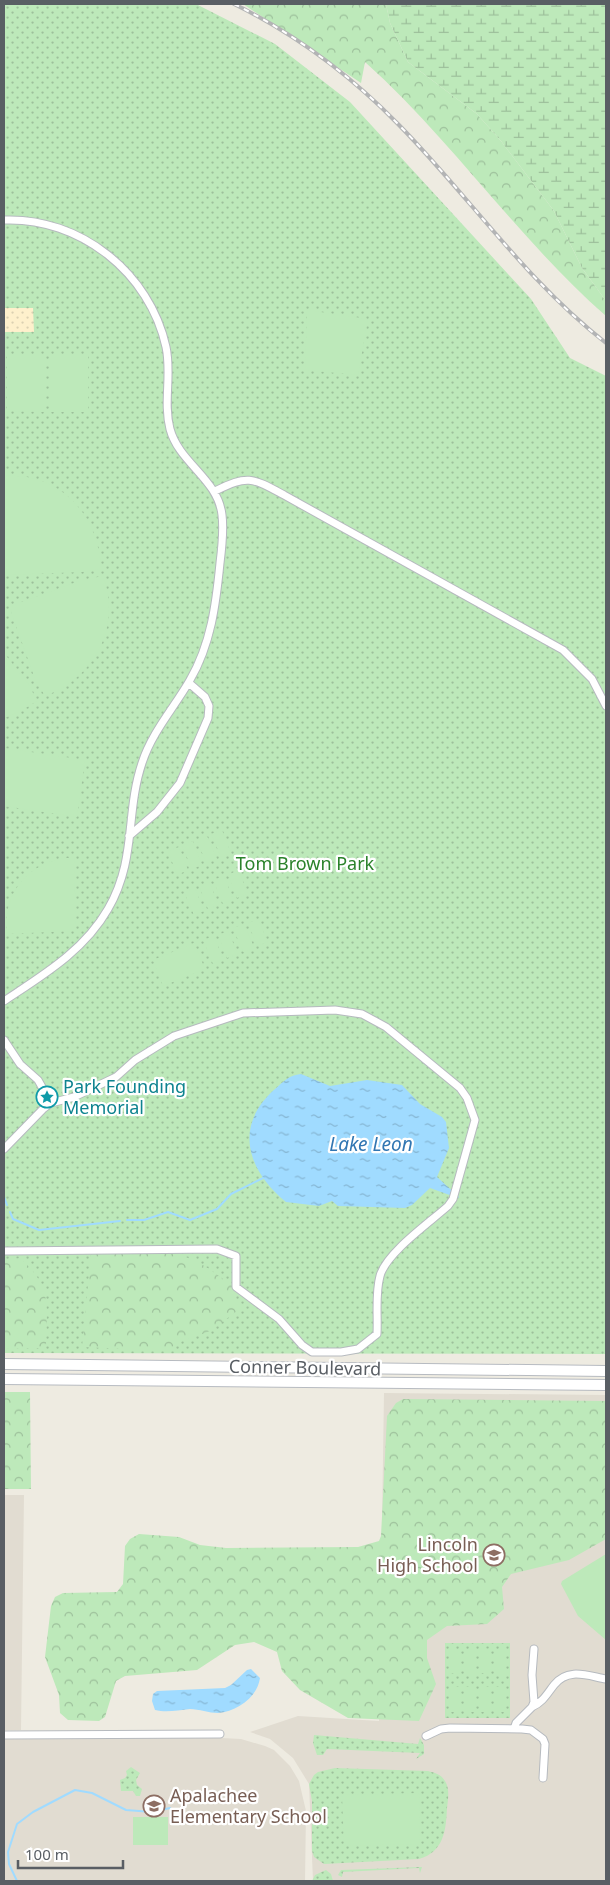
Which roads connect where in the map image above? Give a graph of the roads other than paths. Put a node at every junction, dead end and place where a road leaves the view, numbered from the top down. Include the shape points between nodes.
1 (4, 220) edge
2 (215, 491) junction
3 (189, 682) junction
4 (606, 706) edge
5 (129, 836) junction
6 (4, 1001) edge
7 (4, 1040) edge
8 (51, 1103) junction
9 (4, 1149) edge
10 (4, 1251) edge
11 (4, 1364) edge
12 (210, 1367) junction
13 (606, 1371) edge
14 (4, 1379) edge
15 (210, 1380) junction
16 (606, 1384) edge
17 (534, 1649) dead end
18 (606, 1679) edge
19 (532, 1708) junction
20 (514, 1729) junction
21 (220, 1734) dead end
22 (4, 1735) edge
23 (426, 1736) dead end
24 (543, 1778) dead end

1 - 2 street via 51,225 80,236 112,258 144,293 166,347 170,429 178,445
2 - 3 street via 223,522 218,584 206,646
2 - 4 street via 243,479 257,481 284,495 563,650 592,679
3 - 5 street via 148,746 137,781
3 - 5 street via 206,696 208,718 180,783 157,812
5 - 6 street via 129,853 120,883 94,930 62,961
7 - 8 street via 20,1064 38,1080
8 - 9 street
8 - 10 street via 74,1097 116,1077 135,1060 174,1036 233,1014 335,1010 362,1014 386,1027 460,1088 475,1120 453,1199 389,1257 378,1285 377,1334 365,1346 350,1351 312,1352 302,1345 279,1318 236,1287 236,1256 217,1249
11 - 12 main road, Conner Boulevard
12 - 13 main road, Conner Boulevard
12 - 15 main road
14 - 15 main road, Conner Boulevard
15 - 16 main road, Conner Boulevard
17 - 19 street
18 - 19 street via 566,1675
19 - 20 street
20 - 23 street via 441,1728
20 - 24 street via 531,1730 543,1739
21 - 22 street

